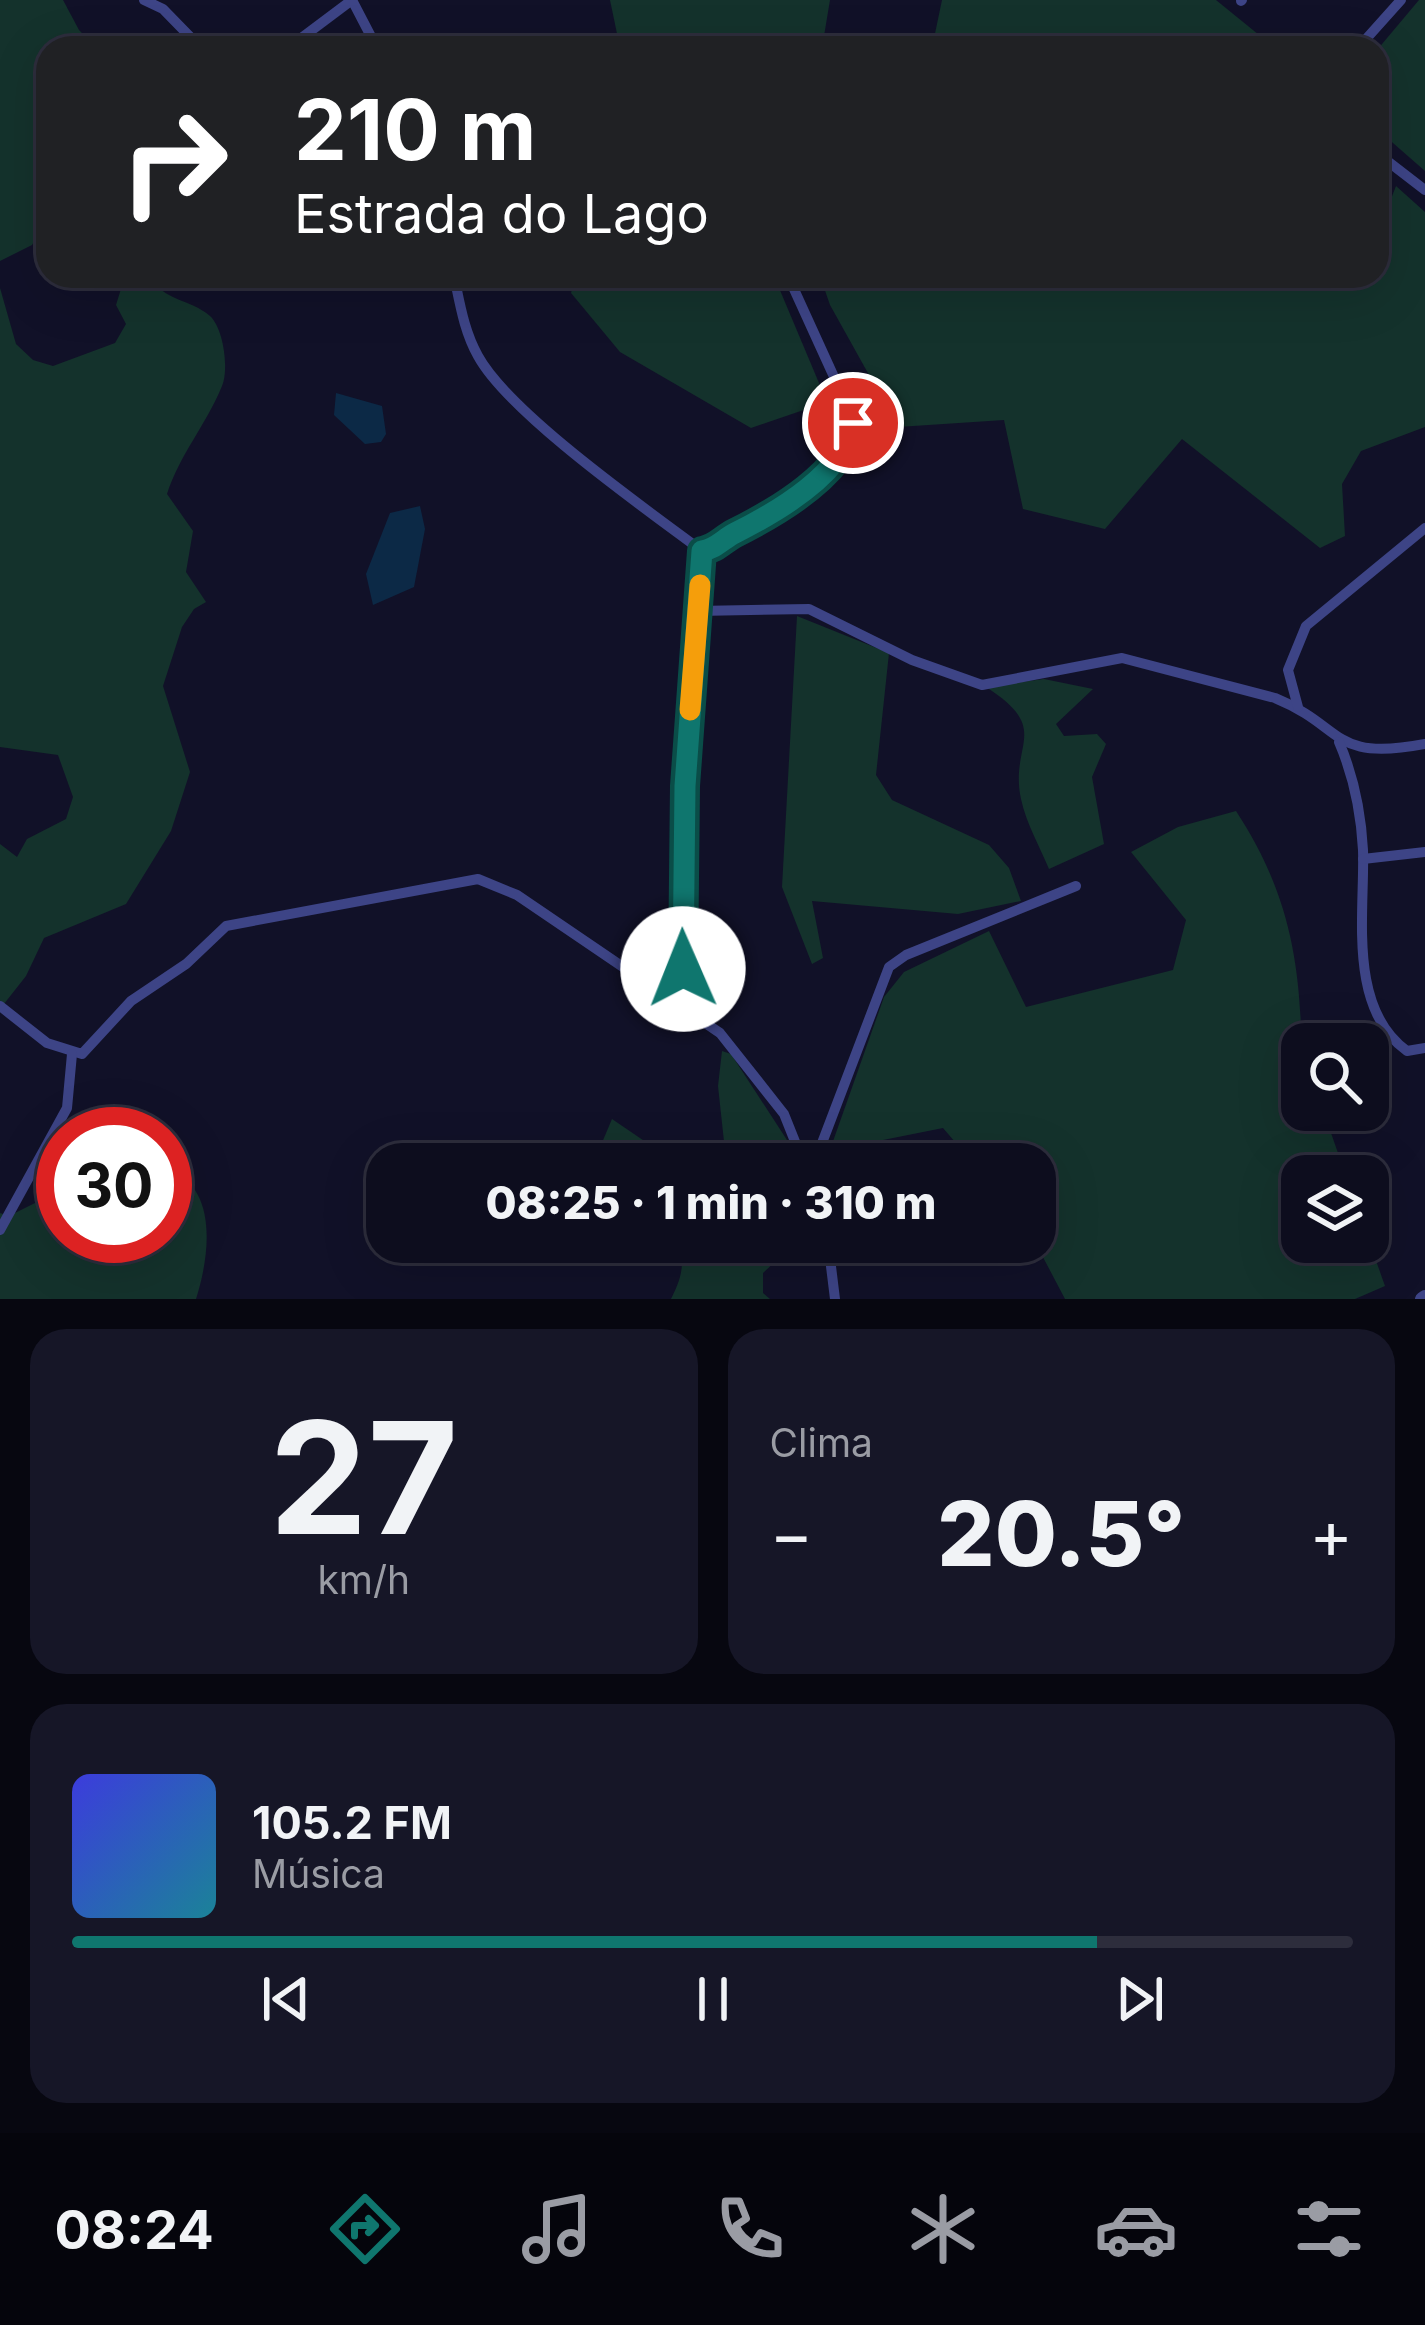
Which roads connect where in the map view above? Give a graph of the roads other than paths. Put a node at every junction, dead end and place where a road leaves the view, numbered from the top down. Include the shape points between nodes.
1 (144, 0) edge
2 (352, 0) edge
3 (1401, 0) edge
4 (189, 36) edge
5 (304, 36) edge
6 (371, 36) edge
7 (1369, 36) edge
8 (1389, 162) edge
9 (1425, 190) edge
10 (457, 288) edge
11 (793, 288) edge
12 (1425, 528) edge
13 (702, 551) junction
14 (697, 611) junction
15 (1298, 707) junction
16 (1339, 742) junction
17 (1425, 744) edge
18 (1425, 852) edge
19 (1363, 859) junction
20 (1076, 886) dead end
21 (0, 1006) edge
22 (684, 1009) junction
23 (1425, 1048) edge
24 (72, 1054) junction
25 (796, 1143) edge
26 (822, 1143) edge
27 (0, 1230) edge
28 (831, 1263) edge
29 (835, 1299) edge

1 - 4 street
2 - 5 street
2 - 6 street
3 - 7 street
8 - 9 street
10 - 13 street via 465,328 489,374
11 - 13 street via 850,412 852,436 781,510
12 - 15 street via 1324,608 1295,642 1288,670
13 - 14 street
14 - 15 street via 809,609 982,685 1121,658
14 - 22 street via 685,786
15 - 16 street
16 - 17 street via 1369,750
16 - 19 street via 1353,776
18 - 19 street
19 - 23 street via 1367,982 1402,1048
20 - 26 street via 890,967
21 - 24 street
22 - 24 street via 517,895 478,879 226,926 131,1001 88,1049
22 - 25 street via 720,1033 760,1078
24 - 27 street via 67,1108
28 - 29 street

